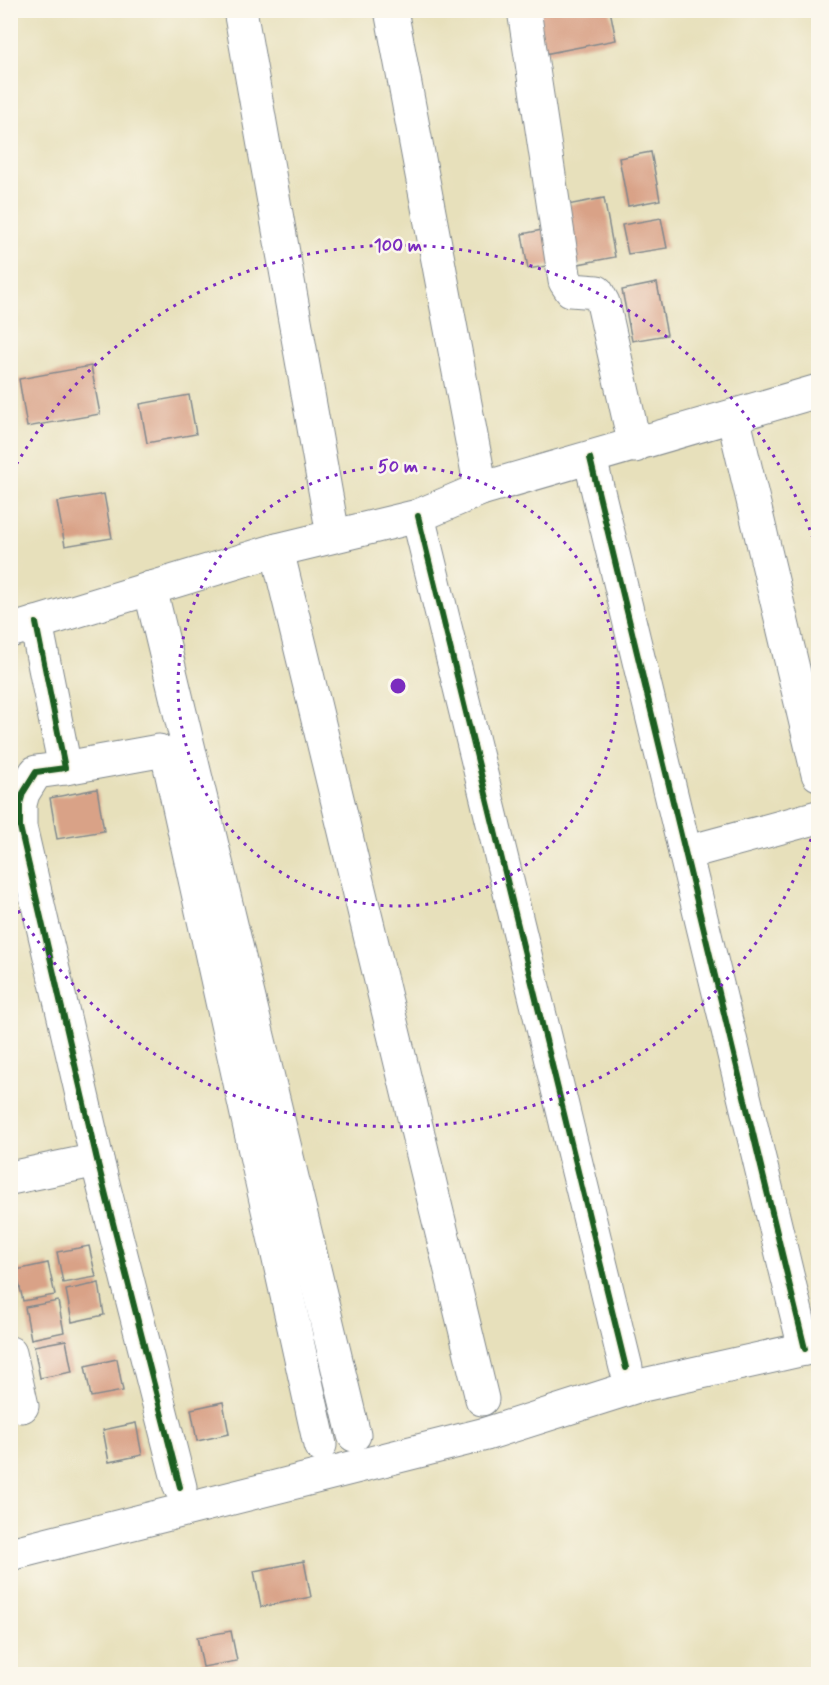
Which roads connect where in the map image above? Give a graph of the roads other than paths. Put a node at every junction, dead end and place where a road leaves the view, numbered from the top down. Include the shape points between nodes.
1 (240, 10) edge
2 (391, 10) edge
3 (524, 10) edge
4 (819, 391) edge
5 (734, 416) junction
6 (634, 446) junction
7 (590, 458) junction
8 (481, 489) junction
9 (418, 516) junction
10 (333, 535) junction
11 (277, 550) junction
12 (150, 588) junction
13 (23, 627) edge
14 (65, 768) junction
15 (819, 774) edge
16 (16, 793) edge
17 (819, 817) edge
18 (685, 853) junction
19 (97, 1160) junction
20 (10, 1178) edge
21 (812, 1348) edge
22 (10, 1353) edge
23 (626, 1368) dead end
24 (482, 1399) dead end
25 (22, 1406) dead end
26 (354, 1435) dead end
27 (320, 1445) dead end
28 (180, 1487) dead end
29 (10, 1554) edge

1 - 10 street
2 - 8 street
3 - 6 street via 565,281 571,290 597,292 603,303
4 - 5 street
5 - 6 street
5 - 15 street
6 - 7 street
7 - 8 street
7 - 18 street
8 - 9 street
9 - 10 street
9 - 23 street
10 - 11 street
11 - 12 street
11 - 24 street
12 - 13 street
12 - 26 street
13 - 14 street
14 - 16 street via 36,772
14 - 27 street via 159,751 168,757
16 - 19 street via 20,827
17 - 18 street
18 - 21 street
19 - 20 street
19 - 28 street
21 - 29 street via 634,1387 486,1434
22 - 25 street

